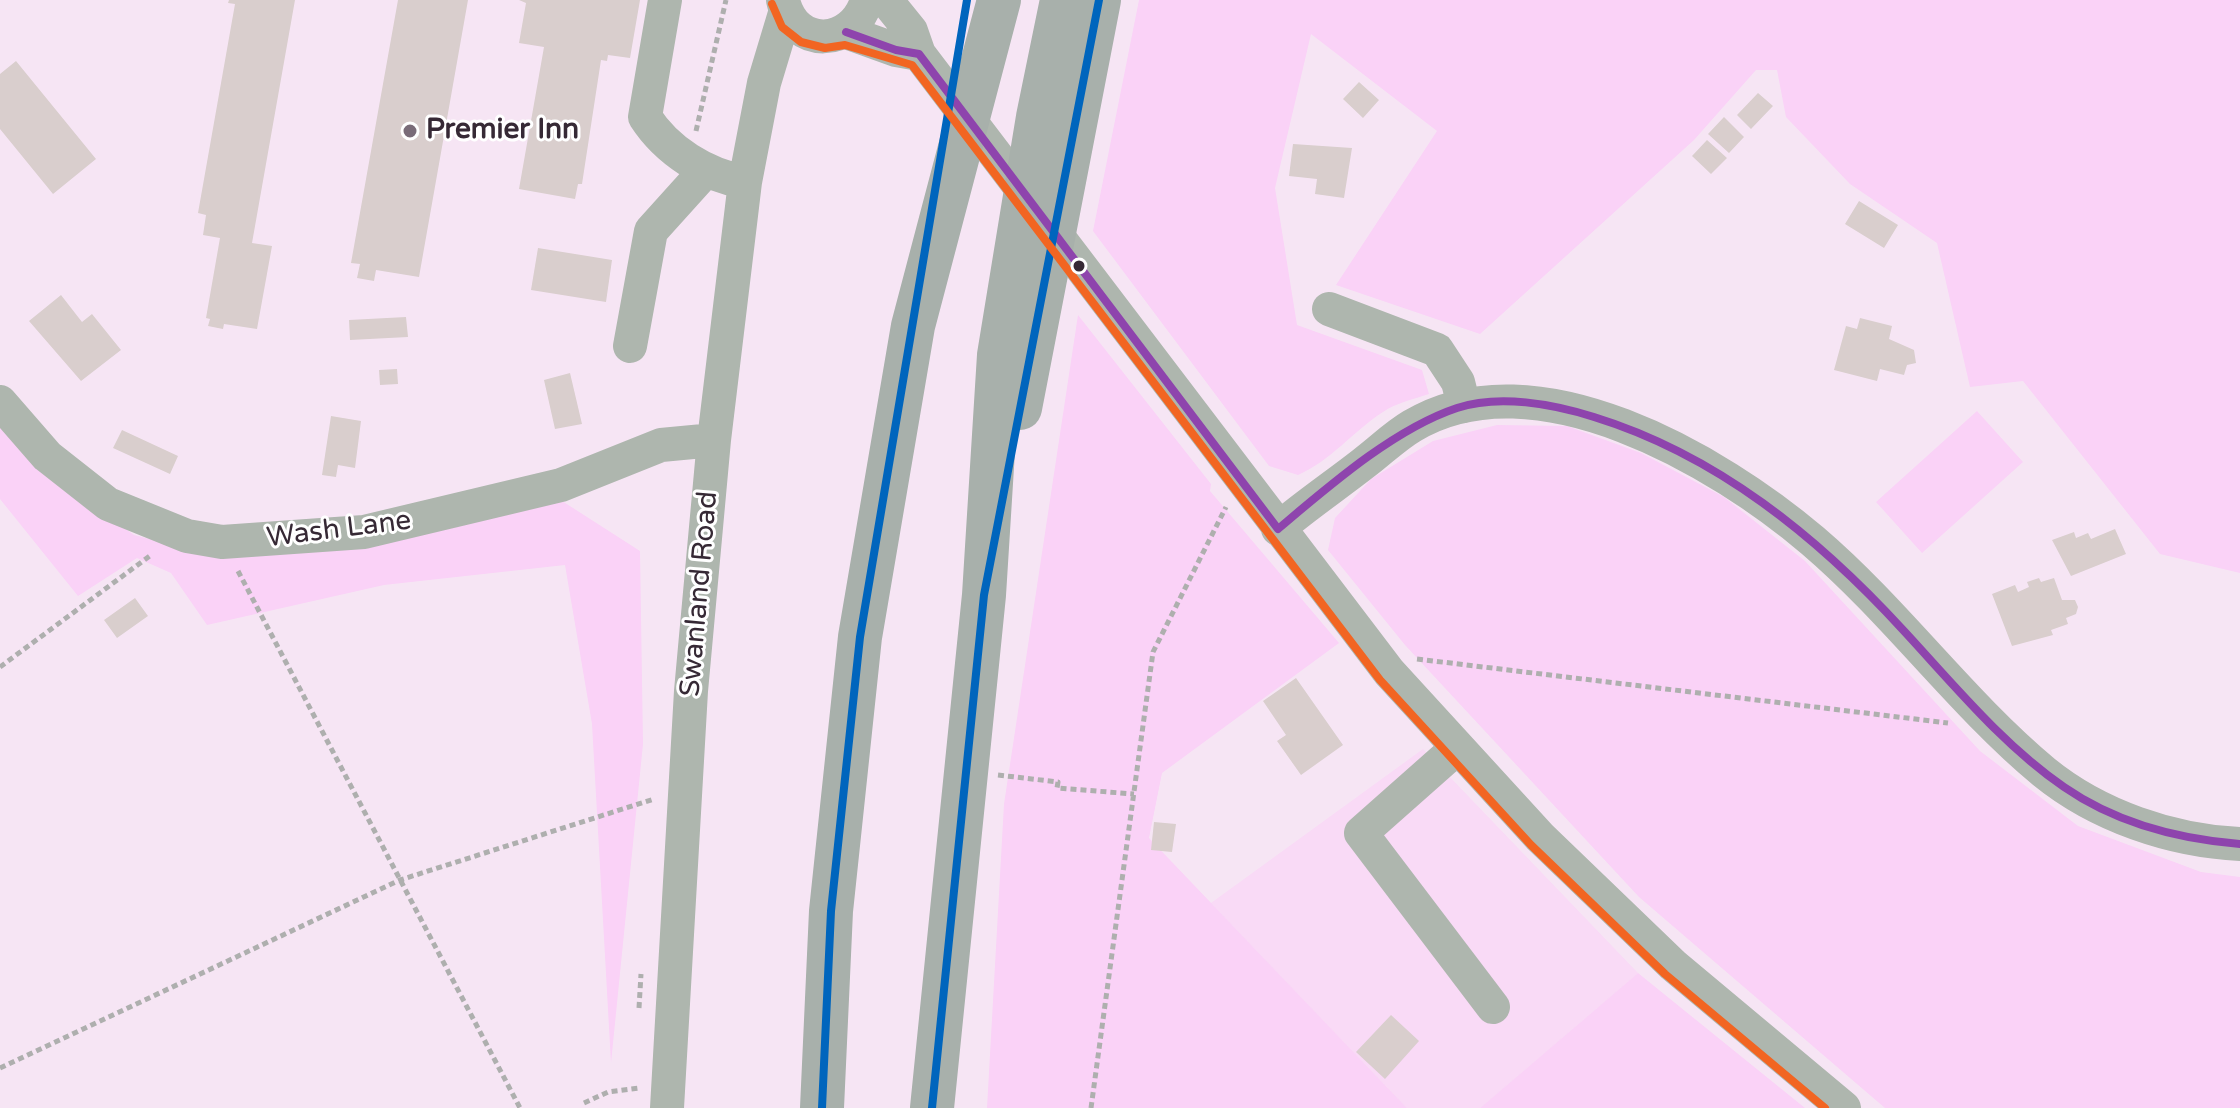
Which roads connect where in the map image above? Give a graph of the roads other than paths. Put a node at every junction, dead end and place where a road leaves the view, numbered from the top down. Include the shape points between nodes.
1 (665, 0) edge
2 (867, 0) edge
3 (886, 0) edge
4 (967, 0) edge
5 (999, 0) edge
6 (1062, 0) edge
7 (1099, 0) edge
8 (792, 14) edge
9 (846, 32) junction
10 (919, 54) junction
11 (697, 165) junction
12 (745, 182) junction
13 (1329, 309) dead end
14 (913, 326) junction
15 (630, 346) dead end
16 (0, 402) edge
17 (1464, 406) junction
18 (714, 440) junction
19 (1278, 529) junction
20 (984, 595) junction
21 (1457, 748) junction
22 (2240, 844) edge
23 (1493, 1007) dead end
24 (667, 1097) edge
25 (822, 1108) edge
26 (932, 1108) edge
27 (1844, 1108) edge

1 - 11 street via 645,117 659,139
2 - 9 street
3 - 10 street via 911,31
4 - 14 highway
5 - 14 highway
6 - 20 highway via 999,355
7 - 20 highway
8 - 9 street via 834,36
8 - 12 street, Swanland Road via 764,83
9 - 10 street
10 - 19 street
11 - 12 street via 717,178
11 - 15 street via 651,231
12 - 18 street, Swanland Road
13 - 17 street via 1437,350 1458,382
14 - 25 highway via 860,637 831,911
16 - 18 street, Wash Lane via 47,456 108,504 187,536 222,542 364,532 561,485 661,445
17 - 19 street via 1413,425
17 - 22 street via 1528,401 1572,408 1678,452 1753,496 1814,542 2045,773 2103,808 2159,832
18 - 24 street, Swanland Road via 691,691
19 - 21 street via 1389,672
20 - 26 highway
21 - 23 street via 1361,833
21 - 27 street via 1673,965

